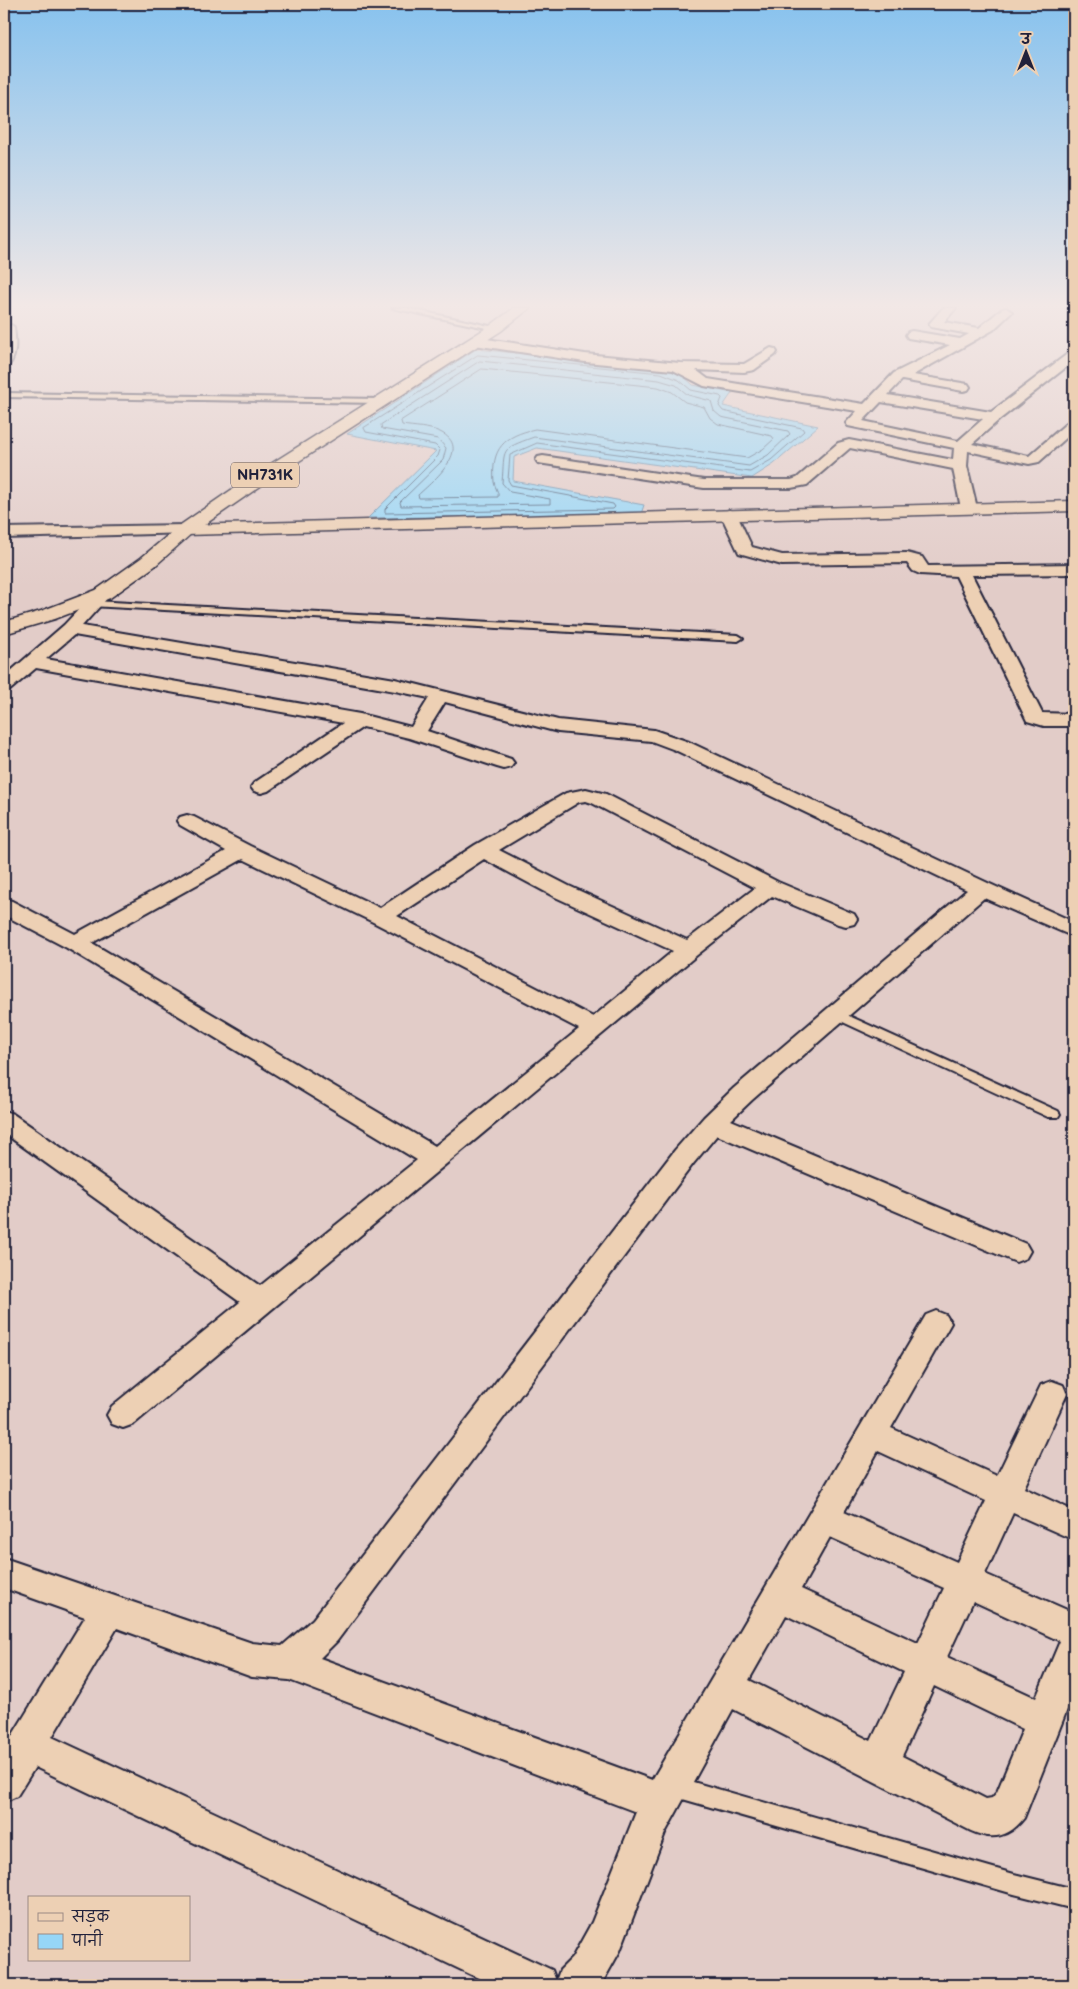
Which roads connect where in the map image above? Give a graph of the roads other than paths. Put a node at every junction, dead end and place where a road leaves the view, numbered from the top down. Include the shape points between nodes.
1 (370, 401) edge
2 (381, 401) joint
3 (821, 401) edge
4 (874, 401) edge
5 (900, 401) edge
6 (1018, 401) edge
7 (866, 408) junction
8 (994, 417) junction
9 (1074, 424) edge
10 (893, 433) junction
11 (961, 446) junction
12 (874, 448) junction
13 (543, 460) dead end
14 (960, 466) junction
15 (714, 485) junction
16 (1074, 506) edge
17 (969, 508) junction
18 (725, 515) junction
19 (185, 530) junction
20 (4, 533) edge
21 (1074, 569) edge
22 (961, 570) junction
23 (98, 599) junction
24 (4, 628) edge
25 (70, 628) junction
26 (738, 638) dead end
27 (34, 662) junction
28 (4, 686) edge
29 (440, 695) junction
30 (360, 720) junction
31 (1074, 720) edge
32 (416, 734) junction
33 (504, 762) dead end
34 (261, 787) dead end
35 (187, 821) dead end
36 (483, 850) junction
37 (242, 851) junction
38 (770, 887) junction
39 (982, 889) junction
40 (4, 906) edge
41 (381, 918) junction
42 (846, 919) dead end
43 (1074, 930) edge
44 (75, 943) junction
45 (689, 950) junction
46 (836, 1014) junction
47 (595, 1028) junction
48 (1053, 1114) dead end
49 (4, 1120) edge
50 (713, 1123) junction
51 (435, 1158) junction
52 (1016, 1251) dead end
53 (260, 1301) junction
54 (936, 1323) dead end
55 (1052, 1394) dead end
56 (123, 1415) dead end
57 (872, 1434) junction
58 (1004, 1495) junction
59 (823, 1518) junction
60 (1074, 1526) edge
61 (4, 1573) edge
62 (965, 1581) junction
63 (779, 1595) junction
64 (109, 1610) junction
65 (1074, 1630) edge
66 (1074, 1648) edge
67 (289, 1663) junction
68 (926, 1664) junction
69 (726, 1687) junction
70 (1045, 1722) junction
71 (27, 1744) junction
72 (879, 1764) junction
73 (4, 1783) edge
74 (665, 1794) junction
75 (1074, 1899) edge
76 (537, 1985) edge
77 (575, 1985) edge

1 - 2 lane
2 - 19 main road, NH731K
3 - 7 street
4 - 7 street
5 - 8 street
6 - 8 street
7 - 10 street via 853,423
8 - 11 street
9 - 11 street via 1034,459
10 - 11 street
10 - 12 street
11 - 14 street
12 - 14 street
12 - 15 street via 843,446 797,484
13 - 15 street
14 - 17 street
15 - 18 street
16 - 17 main road
17 - 18 main road
18 - 19 main road
18 - 22 street via 745,550 777,559 907,558 916,560 921,570
19 - 20 street
19 - 23 main road, NH731K
21 - 22 street
22 - 31 street via 1034,717
23 - 24 main road, NH731K
23 - 25 street
23 - 26 lane
25 - 27 street
25 - 29 street
27 - 28 street
27 - 30 street
29 - 32 street
29 - 39 street via 558,726 654,736 682,746
30 - 32 street
30 - 34 street
32 - 33 street
35 - 37 street
36 - 38 street via 573,797 586,796 599,798
36 - 41 street
36 - 45 street via 561,891
37 - 41 street
37 - 44 street
38 - 42 street
38 - 45 street
39 - 43 street
39 - 46 street
40 - 44 street
41 - 47 street
44 - 51 street
45 - 47 street
46 - 48 lane
46 - 50 street
47 - 51 street
49 - 53 street
50 - 52 street
50 - 67 street via 325,1630
51 - 53 street
53 - 56 street
54 - 57 street
55 - 58 street
57 - 58 street
57 - 59 street
58 - 60 street
58 - 62 street
59 - 62 street
59 - 63 street
61 - 64 street
62 - 65 street
62 - 68 street
63 - 68 street
63 - 69 street
64 - 67 street via 252,1660
64 - 71 street
66 - 70 street
67 - 74 street
68 - 70 street
68 - 72 street
69 - 72 street
69 - 74 street
70 - 72 street via 1011,1805 1002,1816 984,1818
71 - 73 street
71 - 76 street
74 - 75 lane
74 - 77 street via 644,1836 602,1946 584,1977

